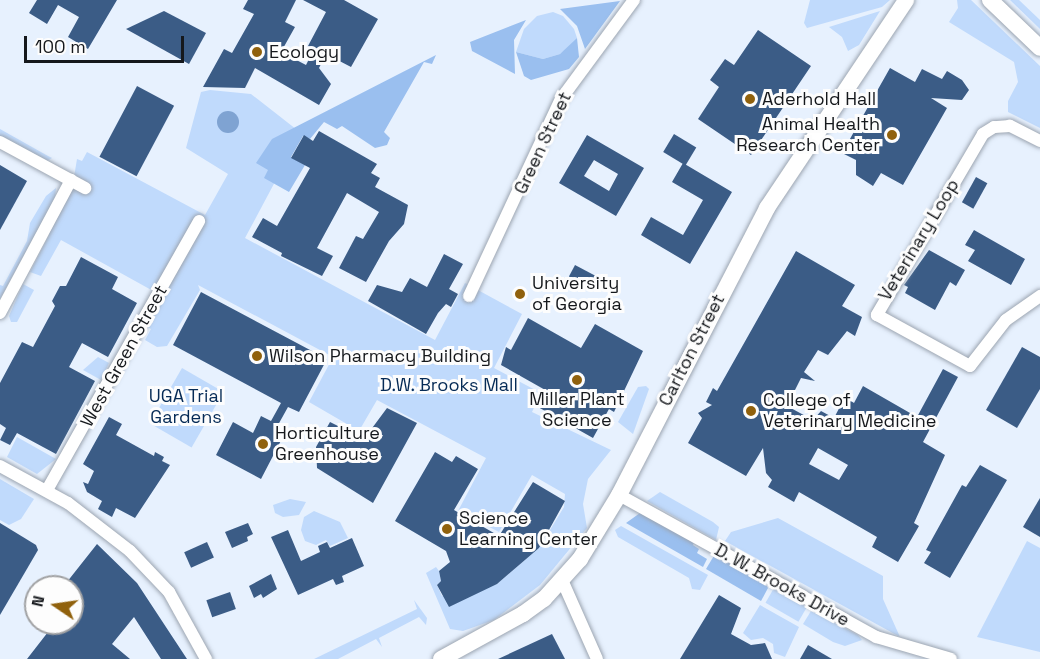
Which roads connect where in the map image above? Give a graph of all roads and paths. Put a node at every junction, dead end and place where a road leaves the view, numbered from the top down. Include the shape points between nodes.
1 (634, 0) edge
2 (917, 0) edge
3 (990, 0) edge
4 (903, 5) edge
5 (1040, 48) edge
6 (1040, 141) edge
7 (0, 142) edge
8 (71, 180) junction
9 (86, 188) dead end
10 (199, 221) dead end
11 (469, 296) dead end
12 (1040, 296) edge
13 (0, 313) edge
14 (0, 466) edge
15 (47, 490) junction
16 (620, 495) junction
17 (562, 580) junction
18 (206, 659) edge
19 (441, 659) edge
20 (597, 659) edge
21 (951, 659) edge

1 - 11 street, Green Street via 561,99
2 - 4 street
3 - 5 street
4 - 16 street, Carlton Street via 767,208
6 - 12 street, Veterinary Loop via 1010,126 994,127 983,134 877,315 970,366 1006,320
7 - 8 street
8 - 9 street
8 - 13 street
10 - 15 street, West Green Street
14 - 15 street
15 - 18 street via 112,535 152,573 185,615
16 - 17 street, Carlton Street via 596,536
16 - 21 street, D. W. Brooks Drive via 876,637
17 - 19 street, Carlton Street via 523,614
17 - 20 street

